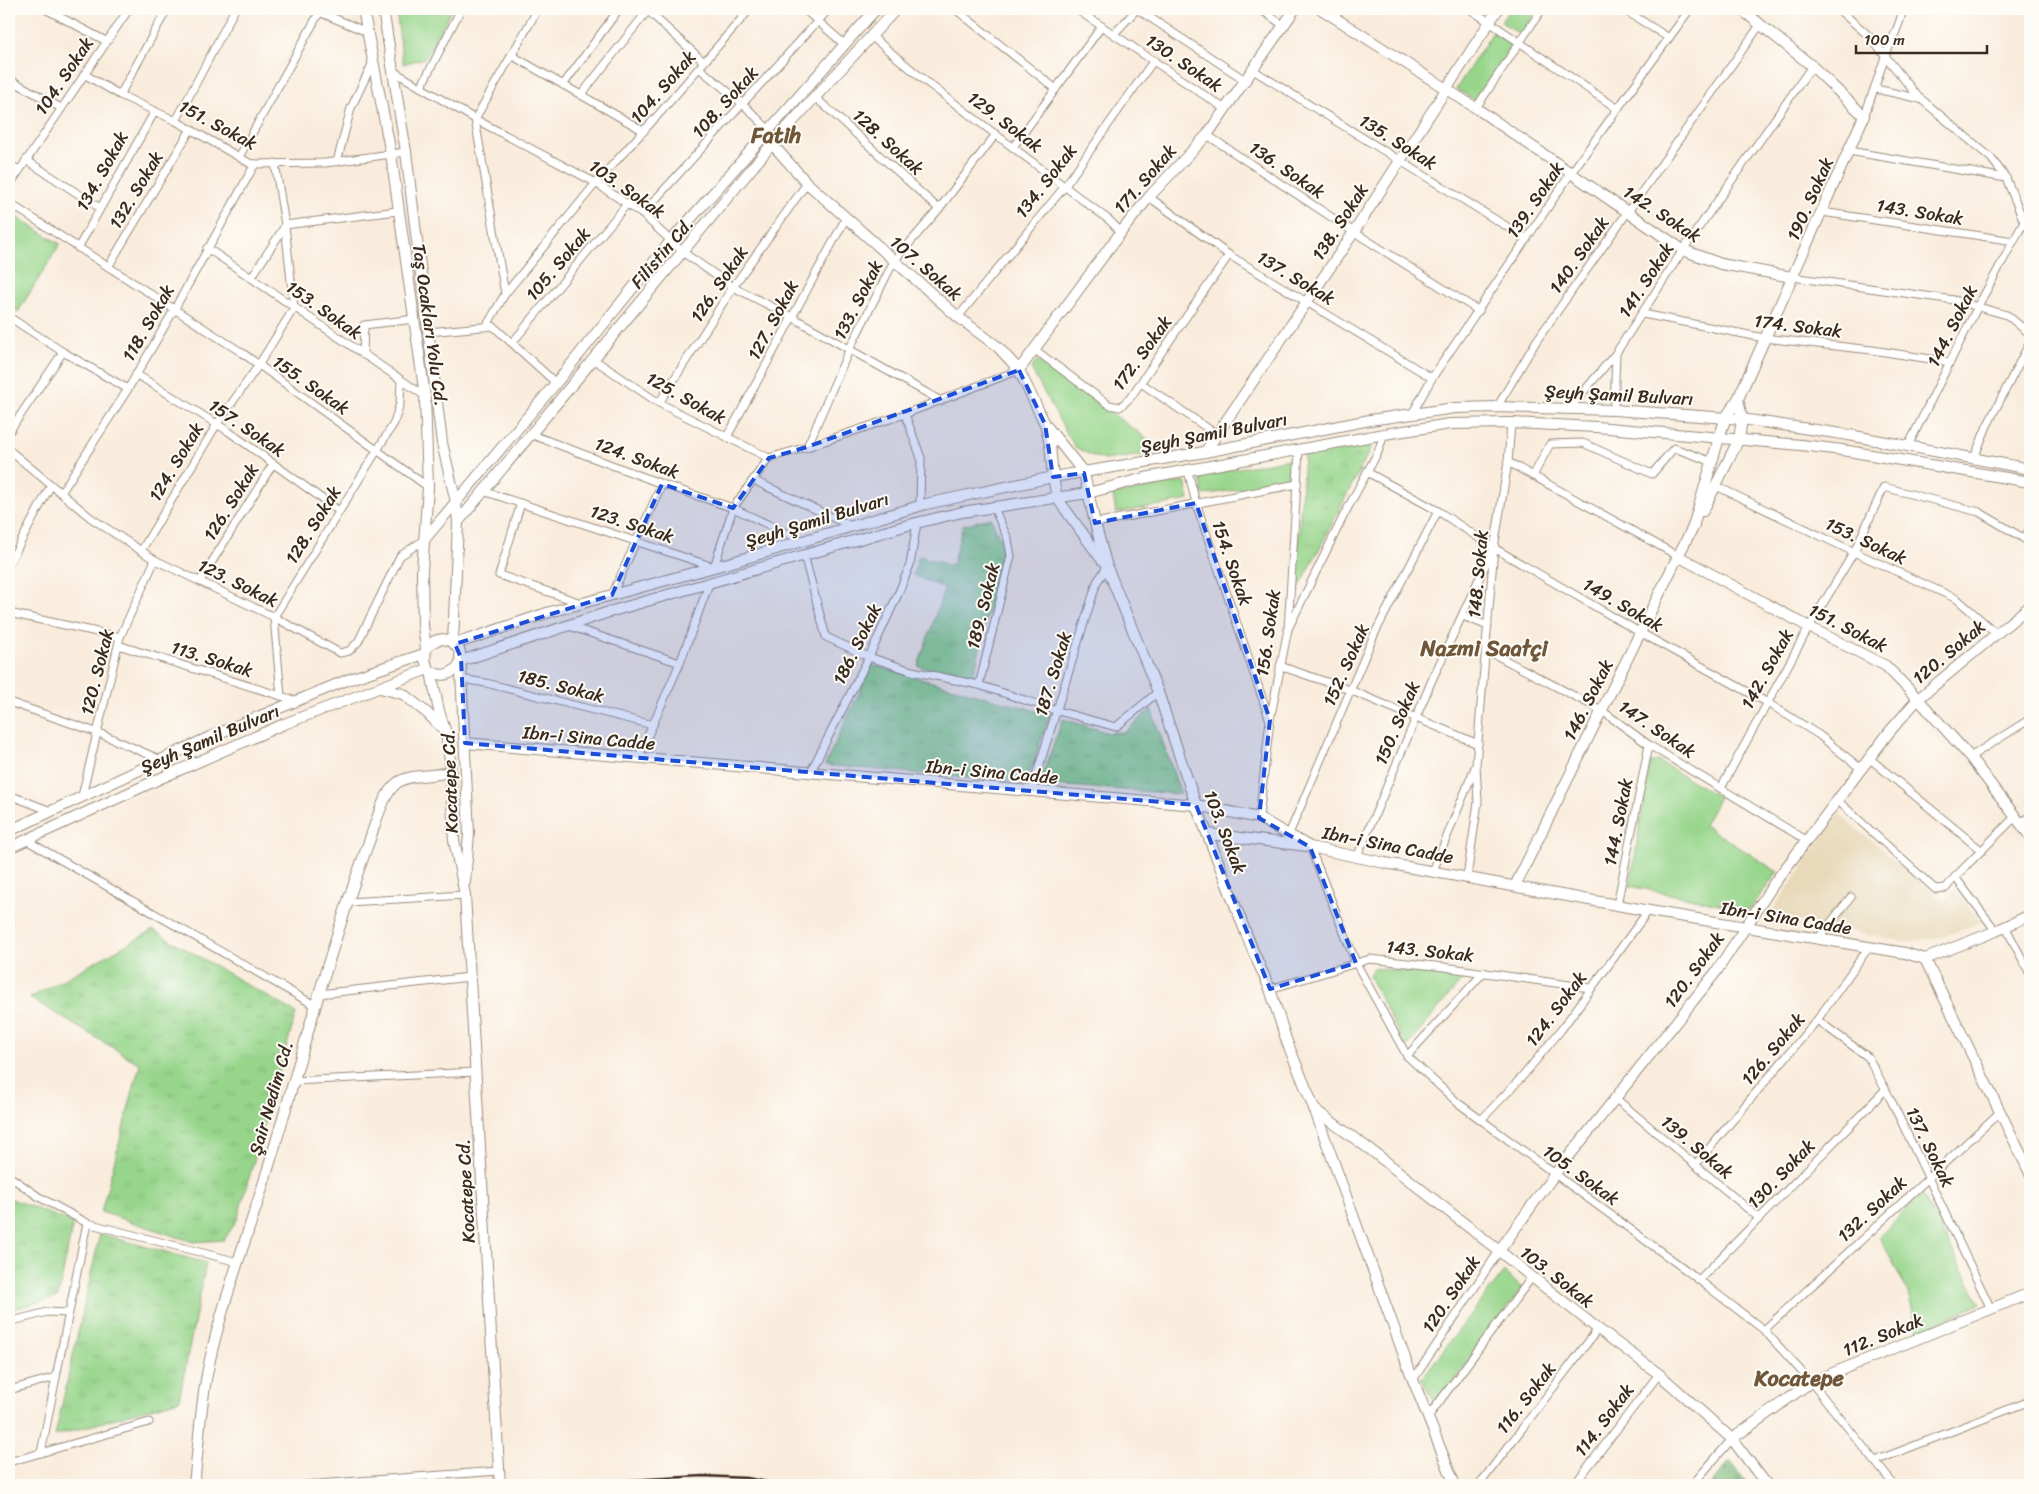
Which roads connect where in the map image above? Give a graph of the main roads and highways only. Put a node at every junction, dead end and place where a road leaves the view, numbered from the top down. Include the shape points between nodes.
1 (363, 9) edge
2 (383, 9) edge
3 (876, 9) edge
4 (896, 9) edge
5 (1295, 9) edge
6 (1321, 9) edge
7 (1498, 9) edge
8 (1741, 9) edge
9 (1446, 88) junction
10 (768, 129) junction
11 (772, 144) junction
12 (1792, 277) junction
13 (1019, 370) junction
14 (1738, 398) junction
15 (1726, 417) junction
16 (1742, 419) junction
17 (1045, 424) junction
18 (1719, 438) junction
19 (1739, 439) junction
20 (1206, 452) junction
21 (2030, 469) edge
22 (1084, 473) junction
23 (1052, 477) junction
24 (2030, 482) edge
25 (1088, 493) junction
26 (1058, 498) junction
27 (456, 502) junction
28 (458, 522) junction
29 (1692, 530) junction
30 (424, 540) junction
31 (1678, 556) junction
32 (1107, 567) junction
33 (2030, 606) edge
34 (454, 643) junction
35 (425, 651) junction
36 (460, 663) junction
37 (430, 671) junction
38 (380, 688) junction
39 (1918, 699) junction
40 (446, 733) junction
41 (465, 743) junction
42 (450, 771) junction
43 (1196, 805) junction
44 (2022, 819) edge
45 (9, 831) edge
46 (1208, 834) junction
47 (2030, 836) edge
48 (1310, 846) junction
49 (9, 848) edge
50 (1514, 886) junction
51 (464, 895) junction
52 (2030, 915) edge
53 (1745, 928) junction
54 (1925, 959) junction
55 (1314, 1108) junction
56 (2029, 1167) edge
57 (1499, 1252) junction
58 (2030, 1293) edge
59 (1732, 1439) junction
60 (194, 1485) edge
61 (500, 1485) edge
62 (1455, 1485) edge
63 (1767, 1485) edge

1 - 30 main road, Taş Ocakları Yolu Cd. via 391,154 425,396 428,487
2 - 27 main road, Taş Ocakları Yolu Cd. via 406,152 442,444
3 - 10 main road, Filistin Cd.
4 - 11 main road, Filistin Cd.
5 - 13 main road, 171. Sokak via 1207,135 1149,197
6 - 9 main road, 142. Sokak
7 - 9 main road, 138. Sokak
8 - 12 main road, 190. Sokak via 1812,66 1864,116
9 - 12 main road, 142. Sokak via 1683,250 1720,264
9 - 20 main road, 138. Sokak
10 - 11 main road
10 - 27 main road, Filistin Cd. via 670,242
11 - 13 main road, 107. Sokak via 807,183 958,317 998,347
11 - 28 main road, Filistin Cd.
12 - 14 main road, 190. Sokak
13 - 17 main road, 107. Sokak
14 - 15 main road, 190. Sokak
14 - 16 main road
15 - 16 main road, Şeyh Şamil Bulvarı
15 - 18 main road, 146. Sokak
15 - 20 main road, Şeyh Şamil Bulvarı via 1570,408 1455,408
16 - 19 main road, 146. Sokak
16 - 21 main road, Şeyh Şamil Bulvarı
17 - 22 main road
17 - 23 main road, 103. Sokak
18 - 19 main road, Şeyh Şamil Bulvarı
18 - 25 main road, Şeyh Şamil Bulvarı via 1511,423 1450,424 1145,478
18 - 29 main road, 146. Sokak
19 - 24 main road, Şeyh Şamil Bulvarı via 1842,450
19 - 29 main road, 146. Sokak
20 - 22 main road, Şeyh Şamil Bulvarı
22 - 23 main road, Şeyh Şamil Bulvarı
22 - 25 main road, 103. Sokak
23 - 26 main road, 103. Sokak
23 - 34 main road, Şeyh Şamil Bulvarı via 920,506 550,612
25 - 26 main road, Şeyh Şamil Bulvarı
25 - 32 main road, 103. Sokak
26 - 32 main road, 103. Sokak
26 - 36 main road, Şeyh Şamil Bulvarı via 993,506 917,523 609,612
27 - 28 main road, Taş Ocakları Yolu Cd.
27 - 30 main road, Filistin Cd.
28 - 34 main road, Taş Ocakları Yolu Cd.
29 - 31 main road, 146. Sokak
30 - 35 main road, Taş Ocakları Yolu Cd.
31 - 39 main road, 151. Sokak via 1886,666
31 - 50 main road, 146. Sokak
32 - 43 main road, 103. Sokak via 1158,692
33 - 39 main road, 120. Sokak
34 - 35 main road, Şeyh Şamil Bulvarı via 435,640
34 - 36 main road via 460,652
35 - 37 main road
35 - 45 main road, Şeyh Şamil Bulvarı via 297,701
36 - 37 main road, Şeyh Şamil Bulvarı via 447,675
36 - 41 main road, Kocatepe Cd.
37 - 38 main road, Şeyh Şamil Bulvarı
37 - 40 main road, Kocatepe Cd.
38 - 40 main road via 403,694
38 - 49 main road, Şeyh Şamil Bulvarı via 284,724
39 - 44 main road, 151. Sokak
39 - 53 main road, 120. Sokak via 1860,768
40 - 42 main road, Kocatepe Cd.
41 - 43 main road, Ibn-i Sina Cadde
41 - 51 main road, Kocatepe Cd. via 469,834
42 - 51 main road, Kocatepe Cd. via 454,840
42 - 60 main road, Şair Nedim Cd. via 442,775 406,779 397,783 385,798 348,902 220,1316 211,1355
43 - 46 main road, 103. Sokak
43 - 48 main road, Ibn-i Sina Cadde via 1259,818
44 - 47 main road, 151. Sokak
46 - 48 main road
46 - 55 main road, 103. Sokak
48 - 50 main road, Ibn-i Sina Cadde
50 - 53 main road, Ibn-i Sina Cadde
51 - 61 main road, Kocatepe Cd.
52 - 54 main road
53 - 54 main road, Ibn-i Sina Cadde via 1905,953
53 - 57 main road, 120. Sokak via 1716,972 1554,1175
54 - 56 main road
55 - 57 main road, 103. Sokak
55 - 62 main road, 103. Sokak via 1413,1380
57 - 59 main road, 103. Sokak via 1658,1374
58 - 59 main road, 112. Sokak via 1811,1382
59 - 63 main road, 103. Sokak

